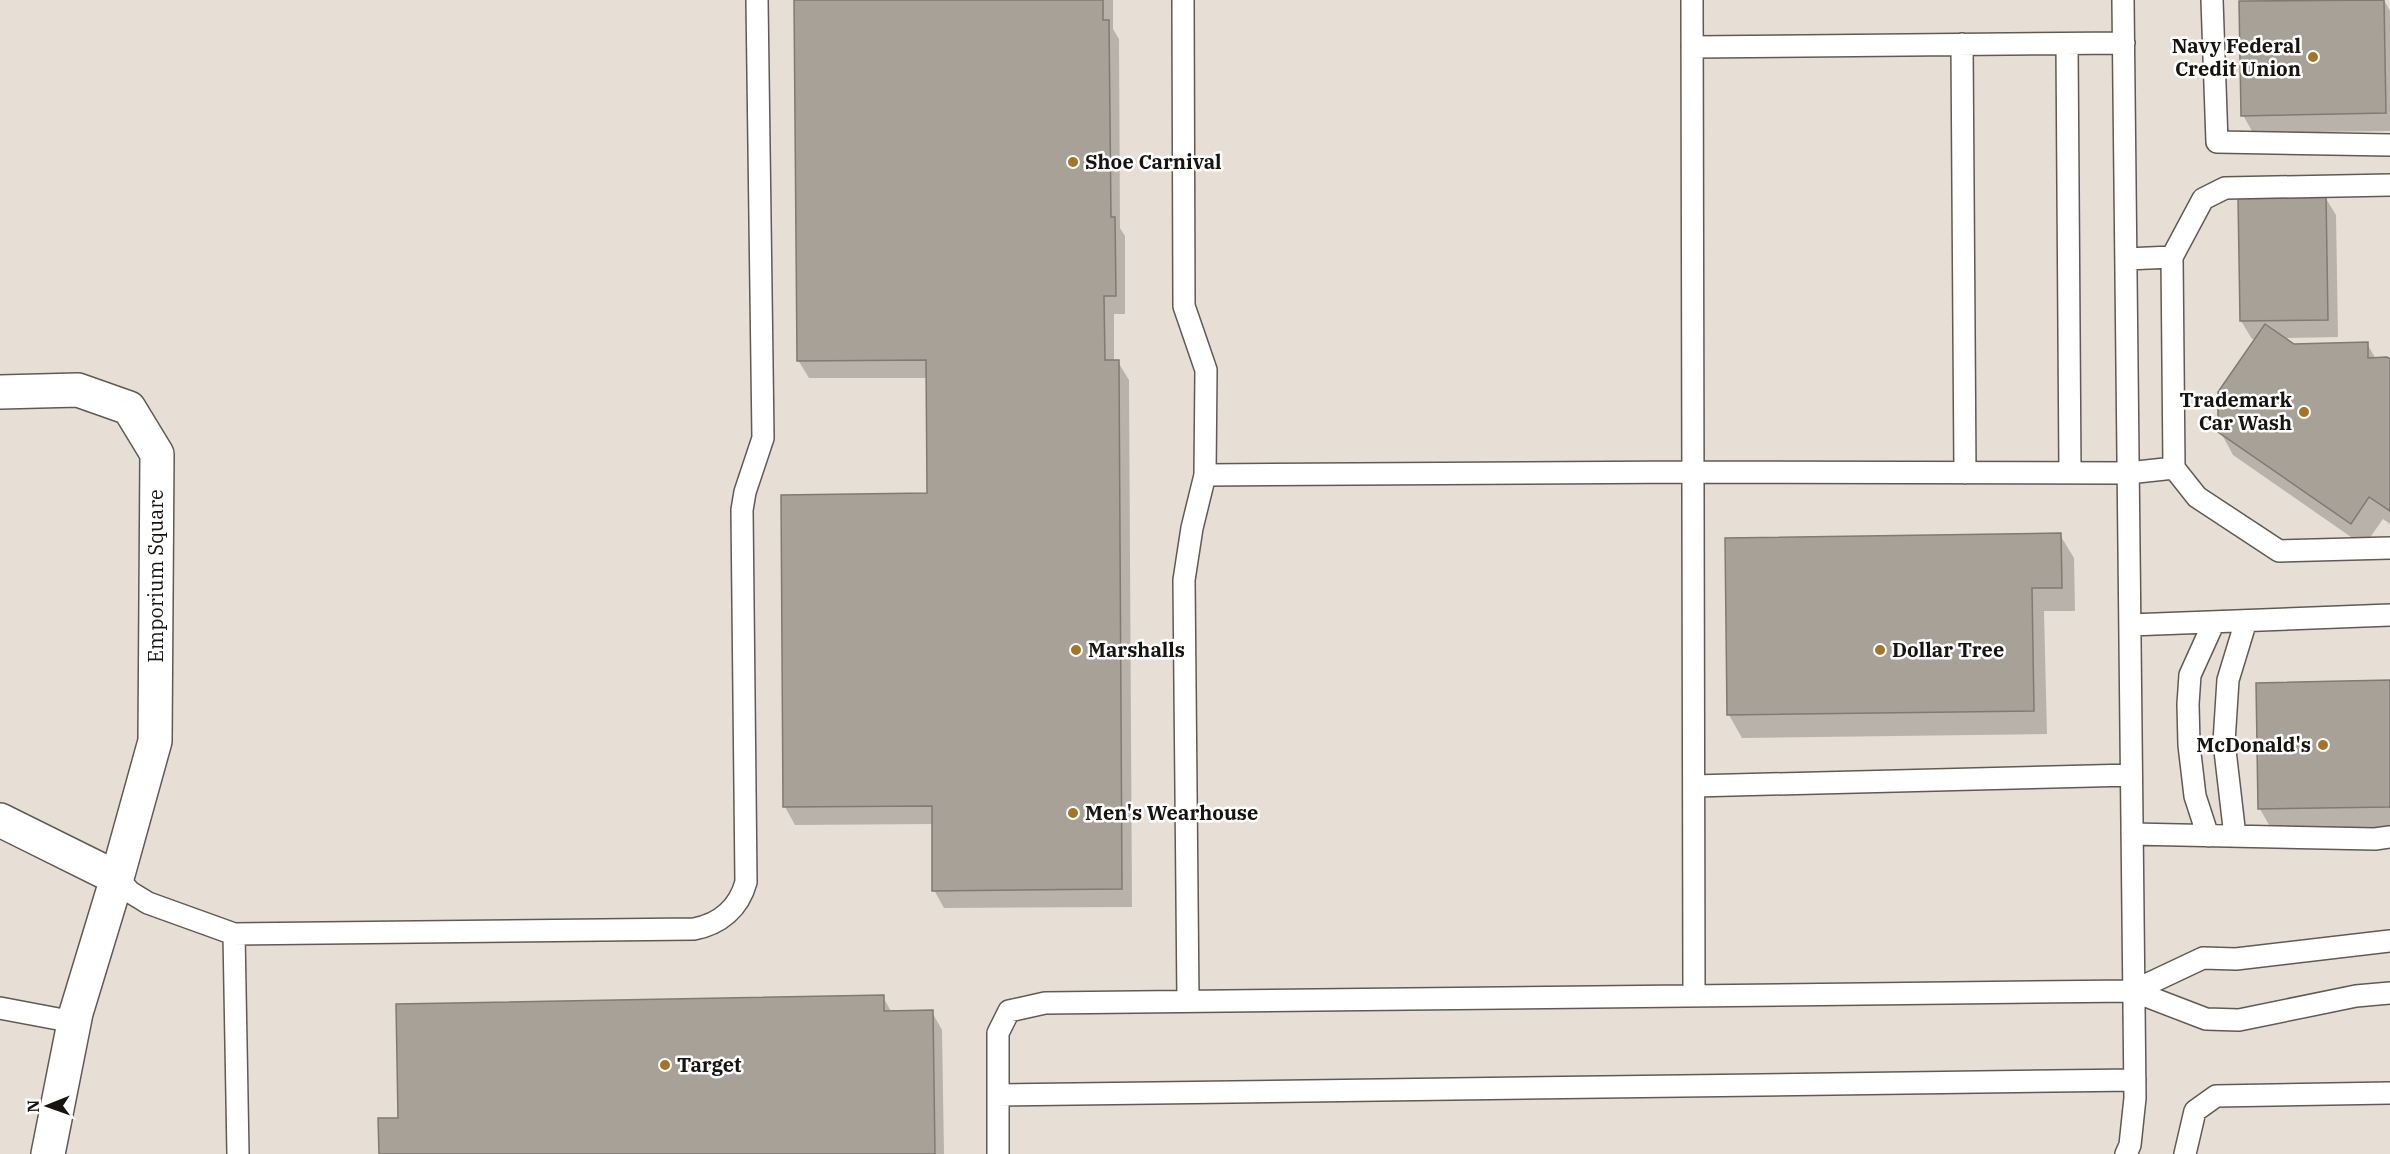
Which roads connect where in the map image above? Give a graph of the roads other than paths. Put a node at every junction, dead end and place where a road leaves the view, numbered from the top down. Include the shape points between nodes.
1 (757, 0) edge
2 (1183, 0) edge
3 (1692, 0) edge
4 (2123, 0) edge
5 (2212, 0) edge
6 (2124, 42) junction
7 (1962, 44) junction
8 (2067, 44) junction
9 (1692, 47) junction
10 (2390, 145) edge
11 (2390, 185) edge
12 (2172, 257) junction
13 (2126, 259) junction
14 (0, 392) edge
15 (2174, 468) junction
16 (1693, 472) junction
17 (1965, 473) junction
18 (2070, 473) junction
19 (2128, 473) junction
20 (1205, 476) junction
21 (2390, 548) edge
22 (2390, 615) edge
23 (2246, 621) junction
24 (2214, 622) junction
25 (2130, 625) junction
26 (2131, 775) junction
27 (1694, 786) junction
28 (0, 820) edge
29 (2132, 834) junction
30 (2208, 836) junction
31 (2235, 836) junction
32 (2390, 837) edge
33 (117, 878) junction
34 (234, 934) junction
35 (2390, 941) edge
36 (2133, 991) junction
37 (2390, 993) edge
38 (1694, 996) junction
39 (1188, 1001) junction
40 (0, 1008) edge
41 (74, 1022) junction
42 (2135, 1080) junction
43 (2390, 1093) edge
44 (998, 1095) junction
45 (48, 1154) edge
46 (238, 1154) edge
47 (998, 1154) edge
48 (2126, 1154) edge
49 (2185, 1154) edge

1 - 34 lane via 763,438 743,501 741,529 746,882 742,896 724,917 694,929
2 - 20 lane via 1184,306 1206,370
3 - 9 lane
4 - 6 lane
5 - 10 lane via 2217,142
6 - 8 lane
6 - 13 lane
7 - 8 lane
7 - 9 lane
7 - 17 lane
8 - 18 lane
9 - 16 lane
11 - 12 lane via 2225,188 2203,199
12 - 13 lane
12 - 15 lane
13 - 19 lane
14 - 33 street, Emporium Square via 78,390 129,408 157,454 155,741
15 - 19 lane
15 - 21 lane via 2197,497 2278,550
16 - 17 lane
16 - 20 lane
16 - 27 lane
17 - 18 lane
18 - 19 lane
19 - 25 lane
20 - 39 lane via 1184,580
22 - 23 lane
23 - 24 lane
23 - 31 lane via 2228,680 2224,742
24 - 25 lane
24 - 30 lane via 2190,675 2188,704 2195,796
25 - 26 lane
26 - 27 lane
26 - 29 lane
27 - 38 lane
28 - 33 street
29 - 30 lane
29 - 36 lane
30 - 31 lane
31 - 32 lane
33 - 34 lane via 148,903
33 - 41 street, Emporium Square
34 - 46 lane
35 - 36 lane via 2236,959 2204,958
36 - 37 lane via 2206,1019 2239,1020 2356,996
36 - 38 lane
36 - 42 lane
38 - 39 lane
39 - 44 lane via 1045,1003 1009,1011 998,1033
40 - 41 lane
41 - 45 street, Emporium Square
42 - 44 lane
42 - 48 lane
43 - 49 lane via 2216,1096 2195,1111
44 - 47 lane

